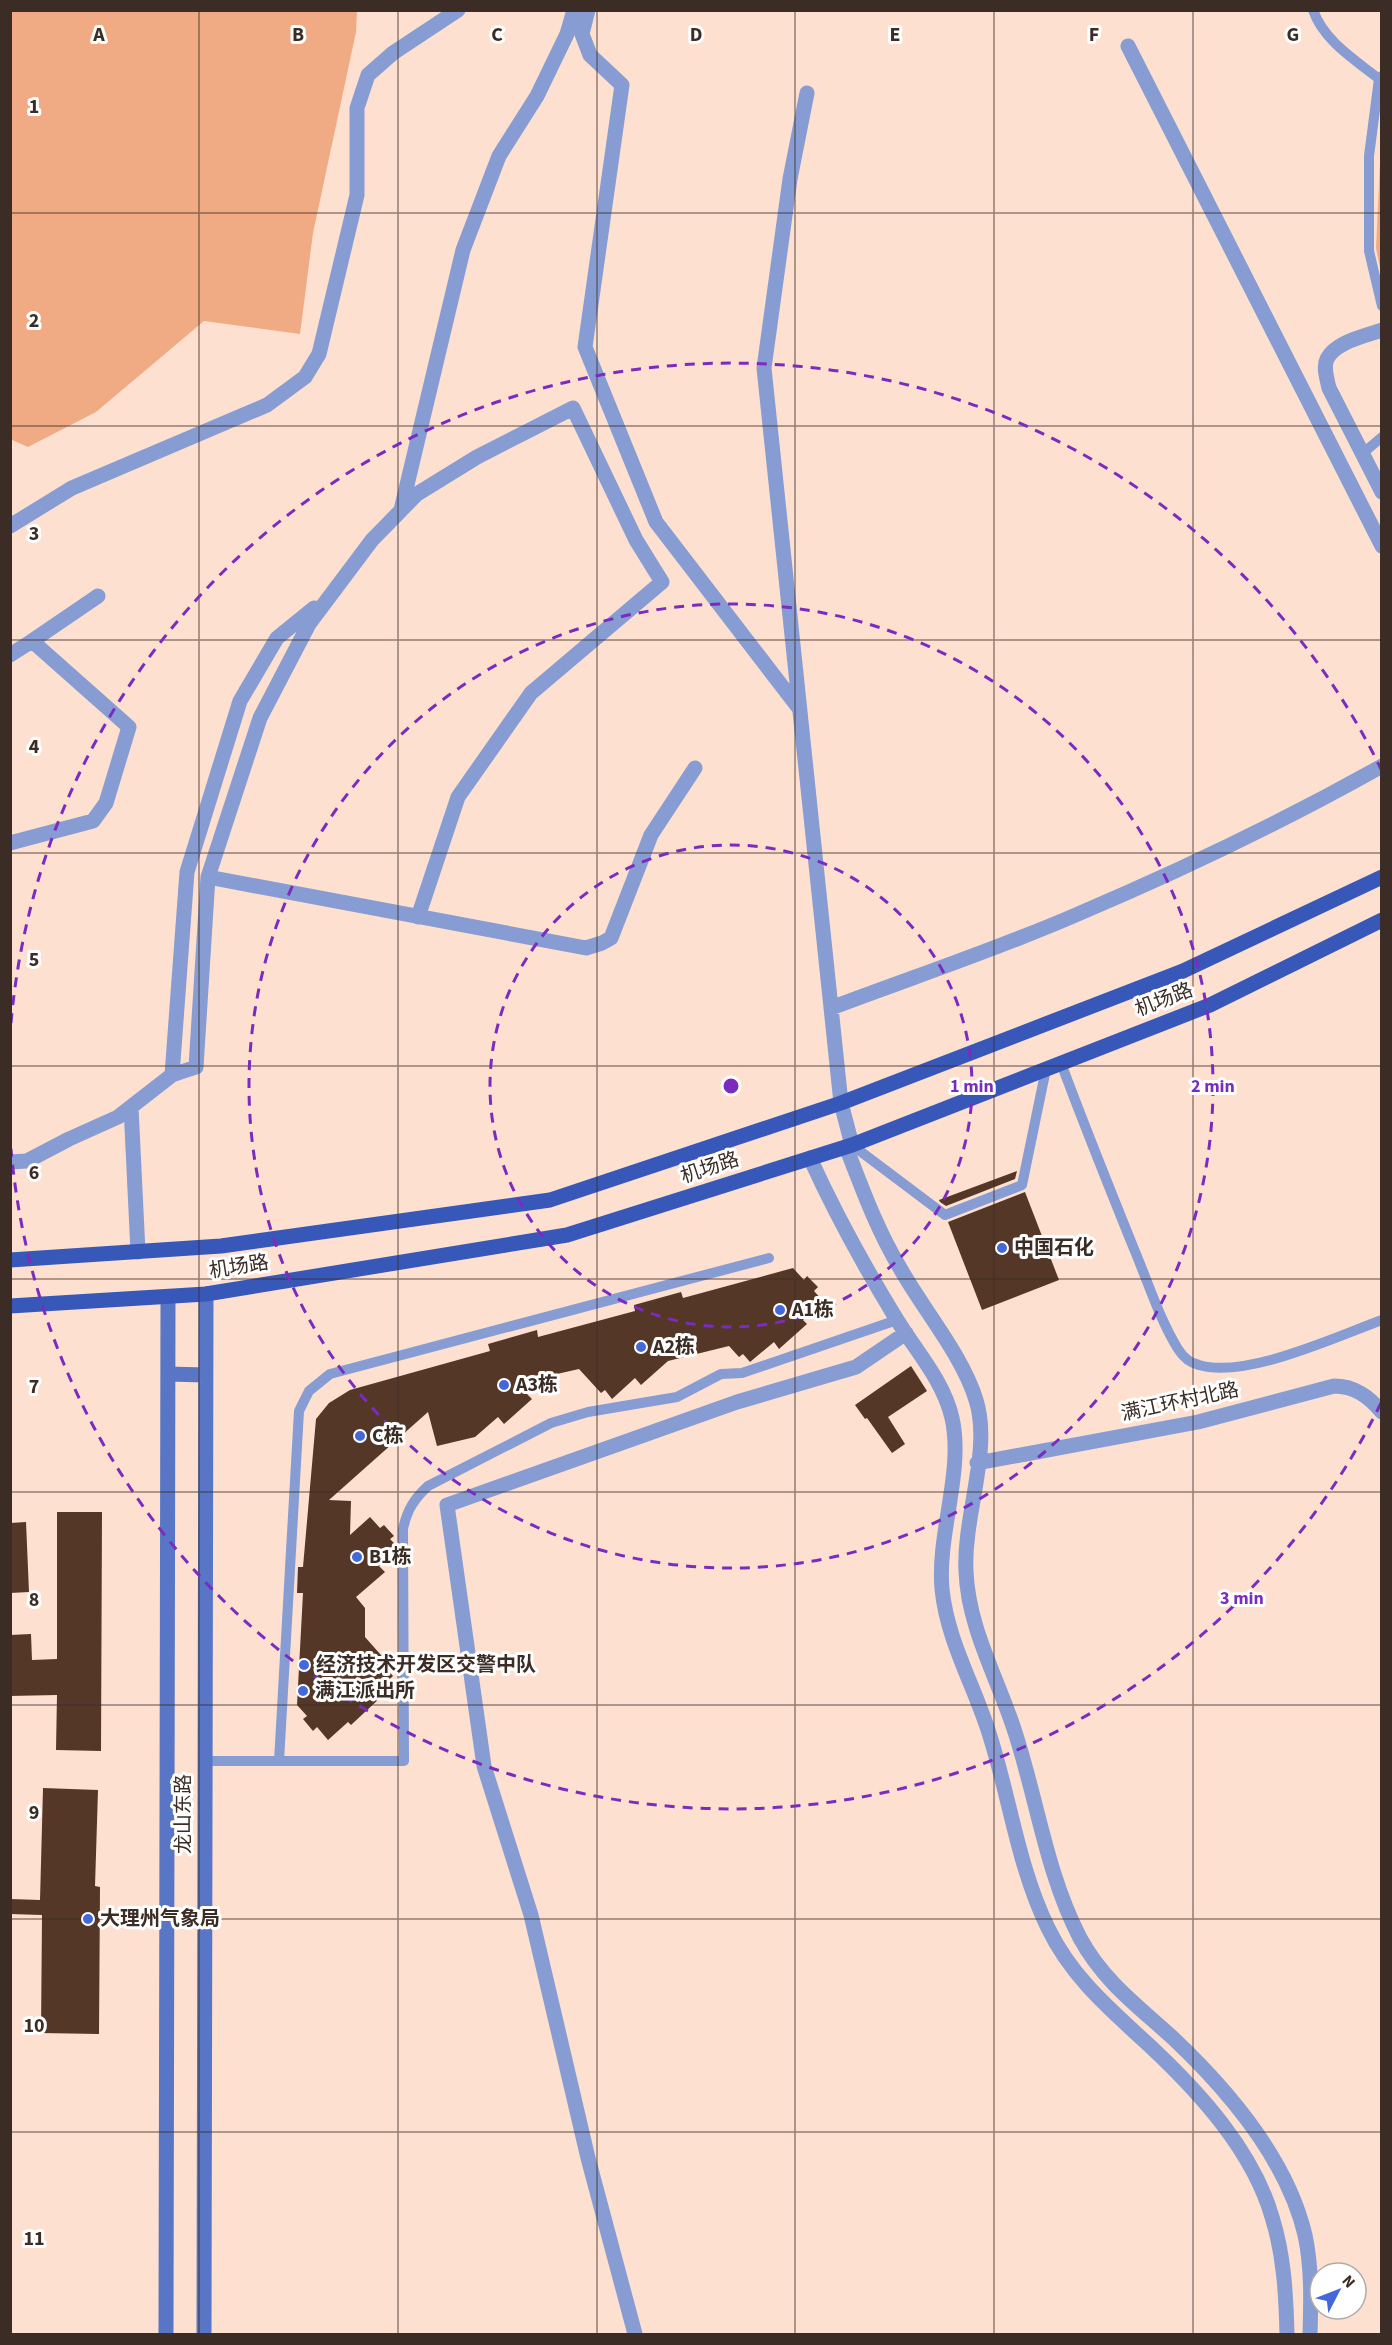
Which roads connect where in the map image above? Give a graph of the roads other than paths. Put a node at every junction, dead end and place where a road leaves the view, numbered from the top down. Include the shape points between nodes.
1 (458, 10) edge
2 (574, 10) edge
3 (588, 10) edge
4 (1313, 10) edge
5 (1128, 46) dead end
6 (1380, 78) edge
7 (807, 93) dead end
8 (1382, 306) edge
9 (1382, 330) edge
10 (1382, 437) edge
11 (1362, 454) junction
12 (1382, 492) edge
13 (401, 510) junction
14 (10, 526) edge
15 (1382, 546) edge
16 (330, 595) junction
17 (98, 596) dead end
18 (32, 641) junction
19 (10, 655) edge
20 (799, 708) junction
21 (1382, 766) edge
22 (695, 768) dead end
23 (10, 843) edge
24 (208, 877) junction
25 (1382, 877) edge
26 (418, 916) junction
27 (1382, 920) edge
28 (831, 1008) junction
29 (1054, 1066) junction
30 (172, 1075) junction
31 (841, 1103) junction
32 (131, 1107) junction
33 (849, 1146) junction
34 (810, 1158) junction
35 (10, 1162) edge
36 (138, 1252) junction
37 (769, 1258) dead end
38 (10, 1260) edge
39 (206, 1294) junction
40 (168, 1298) junction
41 (10, 1306) edge
42 (897, 1320) junction
43 (1382, 1320) edge
44 (906, 1333) junction
45 (168, 1374) junction
46 (206, 1375) junction
47 (1382, 1412) edge
48 (977, 1464) junction
49 (205, 1761) junction
50 (279, 1761) junction
51 (166, 2334) edge
52 (204, 2334) edge
53 (635, 2334) edge
54 (1287, 2334) edge
55 (1310, 2334) edge

1 - 14 street via 393,53 368,75 357,108 357,195 319,354 305,377 267,405 72,488
2 - 13 street via 567,34 537,96 499,156 463,250
3 - 20 street via 582,34 590,55 622,85 585,347 656,522
4 - 6 lane via 1319,26 1340,48
5 - 15 street
6 - 8 lane via 1369,156 1369,251
7 - 20 street via 790,179 764,368
9 - 11 street via 1347,343 1333,351 1326,361 1329,388
10 - 11 lane
11 - 12 street
13 - 16 street via 372,540
13 - 26 street via 417,494 477,457 573,408 636,540 662,582 531,693 458,797
16 - 24 street via 309,624 260,718
16 - 30 street via 277,638 240,701 186,872
17 - 18 street
18 - 19 street
18 - 23 street via 129,727 106,803 93,821
20 - 28 street
21 - 28 street via 1186,867 1076,915
22 - 26 street via 651,835 610,938 602,943 586,948
24 - 26 street
24 - 30 street via 196,1067
25 - 31 main road, 机场路 via 1183,971
27 - 29 main road, 机场路 via 1210,1005
28 - 31 street
29 - 33 main road, 机场路
29 - 33 lane via 1022,1185 945,1215
29 - 43 lane via 1174,1341 1186,1359 1207,1367 1245,1365
30 - 32 street
31 - 33 street
31 - 36 main road, 机场路 via 550,1200 221,1246
32 - 35 street via 27,1161
32 - 36 street
33 - 34 main road, 机场路
33 - 48 street via 887,1247 971,1385 980,1420
34 - 39 main road, 机场路 via 567,1235
34 - 42 street via 845,1232
36 - 38 main road, 机场路
37 - 50 lane via 330,1374 309,1391 299,1411
39 - 40 main road, 机场路
39 - 46 main road, 龙山东路
40 - 41 main road, 机场路
40 - 45 main road, 龙山东路
42 - 44 street
42 - 50 lane via 742,1373 721,1374 677,1397 588,1412 551,1423 428,1486 414,1499 403,1529 404,1761
44 - 53 street via 856,1367 737,1402 447,1505 484,1766 531,1915 588,2158
44 - 54 street via 943,1392 952,1420 954,1444 942,1565 944,1600 957,1649 990,1734 1033,1892 1049,1931 1082,1982 1183,2080 1225,2129 1254,2174 1276,2231
45 - 46 main road
45 - 51 main road, 龙山东路
46 - 49 main road, 龙山东路
47 - 48 street, 满江环村北路 via 1355,1390 1335,1386 1198,1422
48 - 55 street via 966,1544 969,1598 981,1642 1015,1731 1064,1902 1098,1967 1186,2050 1254,2129 1274,2160 1295,2203 1305,2237 1311,2290
49 - 50 lane
49 - 52 main road, 龙山东路

